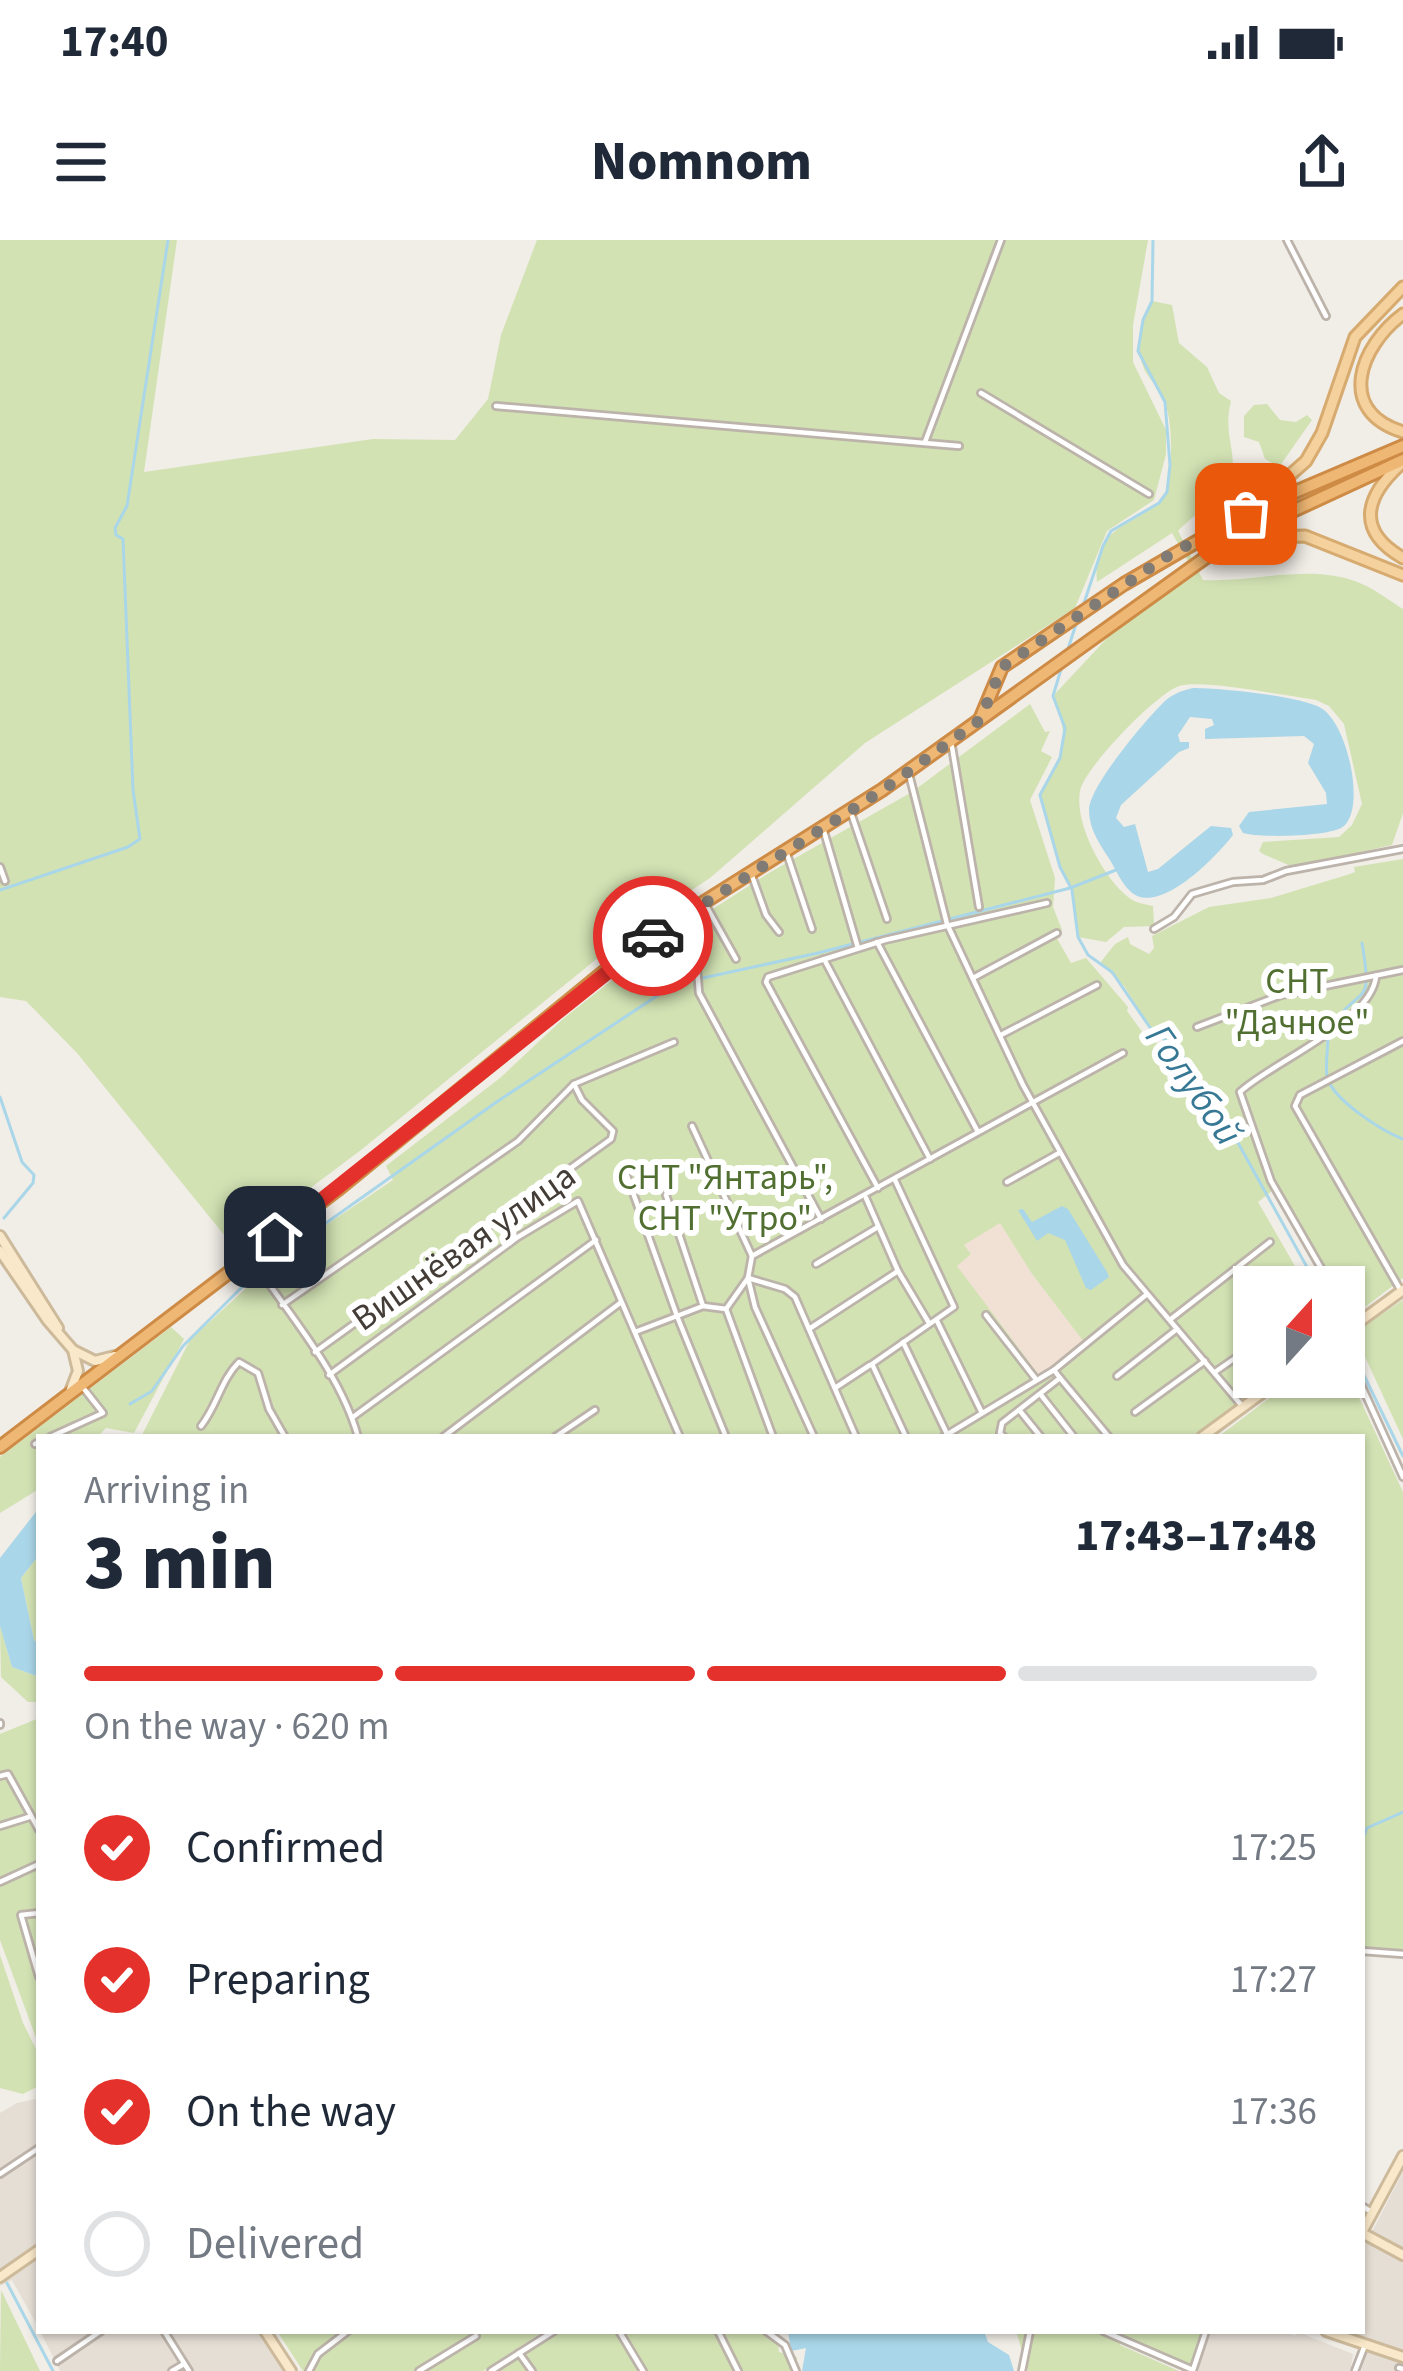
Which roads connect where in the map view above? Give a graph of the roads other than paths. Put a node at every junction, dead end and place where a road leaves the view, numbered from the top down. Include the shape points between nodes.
1 (1000, 240) edge
2 (1287, 240) edge
3 (1403, 287) edge
4 (1403, 314) edge
5 (1326, 316) dead end
6 (981, 393) dead end
7 (496, 406) dead end
8 (1403, 432) edge
9 (925, 444) junction
10 (959, 446) dead end
11 (1403, 446) edge
12 (1403, 461) edge
13 (1148, 494) dead end
14 (1246, 514) junction
15 (1230, 540) junction
16 (1403, 558) edge
17 (1403, 575) edge
18 (980, 720) junction
19 (951, 741) junction
20 (908, 771) junction
21 (850, 810) junction
22 (823, 828) junction
23 (1403, 849) edge
24 (786, 851) junction
25 (0, 867) edge
26 (751, 873) junction
27 (5, 881) dead end
28 (704, 902) junction
29 (1047, 903) dead end
30 (979, 907) dead end
31 (886, 919) dead end
32 (671, 923) junction
33 (947, 924) junction
34 (812, 929) dead end
35 (1154, 929) dead end
36 (779, 932) dead end
37 (1057, 933) dead end
38 (877, 943) junction
39 (858, 949) junction
40 (736, 959) dead end
41 (824, 959) junction
42 (1403, 970) edge
43 (1376, 976) junction
44 (973, 978) junction
45 (1097, 985) dead end
46 (1197, 1027) dead end
47 (1000, 1036) junction
48 (1403, 1041) edge
49 (674, 1042) dead end
50 (1124, 1053) dead end
51 (574, 1084) junction
52 (1032, 1101) junction
53 (692, 1126) dead end
54 (978, 1132) junction
55 (1061, 1152) junction
56 (930, 1159) junction
57 (626, 1173) dead end
58 (896, 1180) junction
59 (1007, 1182) dead end
60 (878, 1188) junction
61 (666, 1195) dead end
62 (865, 1196) junction
63 (821, 1220) junction
64 (878, 1227) junction
65 (0, 1236) edge
66 (596, 1240) junction
67 (1270, 1242) dead end
68 (0, 1251) edge
69 (250, 1256) junction
70 (752, 1256) junction
71 (816, 1264) dead end
72 (1320, 1266) edge
73 (898, 1271) junction
74 (748, 1278) junction
75 (1402, 1291) edge
76 (1146, 1295) junction
77 (622, 1303) junction
78 (282, 1305) junction
79 (703, 1306) junction
80 (725, 1309) junction
81 (676, 1316) junction
82 (986, 1316) dead end
83 (1365, 1318) edge
84 (1171, 1319) junction
85 (933, 1324) junction
86 (809, 1329) junction
87 (1177, 1329) junction
88 (58, 1330) junction
89 (634, 1331) junction
90 (903, 1342) junction
91 (73, 1350) junction
92 (315, 1352) junction
93 (122, 1353) junction
94 (1233, 1360) edge
95 (1205, 1361) junction
96 (872, 1364) junction
97 (1054, 1370) junction
98 (1215, 1372) junction
99 (329, 1375) junction
100 (1117, 1376) dead end
101 (1035, 1378) junction
102 (1060, 1378) junction
103 (81, 1385) junction
104 (835, 1388) junction
105 (1365, 1393) edge
106 (1040, 1395) junction
107 (68, 1396) junction
108 (1255, 1398) edge
109 (1243, 1407) junction
110 (595, 1410) dead end
111 (1020, 1411) junction
112 (1135, 1412) dead end
113 (982, 1414) junction
114 (353, 1417) junction
115 (201, 1426) dead end
116 (56, 1434) edge
117 (283, 1434) edge
118 (357, 1434) edge
119 (447, 1434) edge
120 (559, 1434) edge
121 (679, 1434) edge
122 (724, 1434) edge
123 (772, 1434) edge
124 (813, 1434) edge
125 (855, 1434) edge
126 (905, 1434) edge
127 (944, 1434) edge
128 (948, 1434) edge
129 (1002, 1434) edge
130 (1039, 1434) edge
131 (1072, 1434) edge
132 (1107, 1434) edge
133 (1206, 1434) edge
134 (0, 1447) edge
135 (1403, 1477) edge
136 (0, 1776) edge
137 (31, 1816) junction
138 (36, 1825) edge
139 (0, 1826) edge
140 (36, 1865) edge
141 (0, 1882) edge
142 (36, 1912) edge
143 (1365, 1951) edge
144 (1403, 1954) edge
145 (36, 1967) edge
146 (36, 2150) edge
147 (1403, 2156) edge
148 (0, 2174) edge
149 (1365, 2208) edge
150 (1373, 2213) junction
151 (1365, 2227) edge
152 (1365, 2234) edge
153 (36, 2252) edge
154 (1403, 2255) edge
155 (0, 2277) edge
156 (97, 2334) edge
157 (166, 2334) edge
158 (267, 2334) edge
159 (341, 2334) edge
160 (534, 2334) edge
161 (549, 2334) edge
162 (621, 2334) edge
163 (720, 2334) edge
164 (770, 2334) edge
165 (1029, 2334) edge
166 (1112, 2334) edge
167 (1205, 2334) edge
168 (1334, 2334) edge
169 (476, 2336) dead end
170 (538, 2341) junction
171 (1365, 2345) junction
172 (519, 2353) junction
173 (57, 2361) dead end
174 (1402, 2364) edge
175 (186, 2367) edge
176 (1193, 2370) edge
177 (172, 2371) edge
178 (290, 2371) edge
179 (309, 2371) edge
180 (419, 2371) edge
181 (491, 2371) edge
182 (532, 2371) edge
183 (643, 2371) edge
184 (738, 2371) edge
185 (796, 2371) edge
186 (1022, 2371) edge
187 (1355, 2371) edge

1 - 9 street
2 - 5 street
3 - 14 main road via 1355,337 1306,461
4 - 8 main road via 1369,354 1360,386 1371,413
6 - 13 street
7 - 9 street
9 - 10 street
11 - 14 highway
12 - 15 highway
12 - 16 main road via 1375,491 1370,516 1383,544
14 - 18 highway via 1169,555 1002,667
15 - 17 main road via 1305,536
15 - 18 highway
18 - 19 highway
19 - 20 highway
19 - 30 street
20 - 21 highway
20 - 33 street
21 - 22 highway
21 - 31 street
22 - 24 highway
22 - 39 street
23 - 35 street via 1202,891
24 - 26 highway
24 - 34 street
25 - 27 street
26 - 28 highway
26 - 36 street
28 - 32 highway
28 - 40 street
29 - 33 street
32 - 63 street via 697,967 699,993
32 - 69 highway
33 - 38 street
33 - 44 street
37 - 44 street
38 - 39 street
38 - 54 street
39 - 41 street
41 - 56 street
41 - 60 street via 766,982
42 - 43 street
43 - 46 street via 1281,995
43 - 72 street via 1375,988 1335,1028 1240,1092 1271,1181
44 - 47 street
45 - 47 street
47 - 52 street
48 - 75 street via 1300,1094 1295,1106
49 - 51 street
50 - 52 street
51 - 78 street via 518,1142
51 - 92 street, Вишнёвая улица via 613,1131 611,1139
52 - 54 street
52 - 55 street
53 - 70 street
54 - 56 street
55 - 59 street
55 - 76 street
56 - 58 street
57 - 81 street
58 - 60 street
58 - 85 street via 954,1304
60 - 62 street
61 - 79 street
62 - 63 street
62 - 64 street
63 - 70 street
64 - 71 street
64 - 73 street
65 - 88 street
66 - 77 street
66 - 99 street via 574,1201
66 - 114 street
67 - 84 street
68 - 88 street
69 - 78 street
69 - 93 highway
70 - 74 street
73 - 85 street
73 - 86 street
74 - 80 street
74 - 86 street via 795,1297
74 - 124 street
75 - 83 street
76 - 84 street
76 - 97 street
77 - 89 street
77 - 119 street
78 - 92 street
79 - 80 street
79 - 81 street
80 - 123 street
81 - 89 street
81 - 122 street
82 - 101 street
84 - 87 street
85 - 90 street
85 - 113 street
86 - 104 street
87 - 95 street
87 - 100 street
88 - 91 street
89 - 121 street
90 - 96 street
90 - 127 street
91 - 93 street via 95,1361
91 - 107 street via 78,1371
92 - 99 street
93 - 103 highway
94 - 98 street
95 - 98 street
95 - 112 street
96 - 104 street
96 - 126 street
97 - 101 street
97 - 102 street
98 - 109 street
99 - 114 street
101 - 113 street
102 - 106 street
102 - 132 street
103 - 107 highway
103 - 116 street via 103,1412
104 - 125 street
105 - 135 street
106 - 111 street
106 - 131 street
107 - 134 highway
108 - 109 street
109 - 133 street
110 - 120 street
111 - 129 street via 1002,1423
111 - 130 street
113 - 128 street
114 - 118 street
115 - 117 street via 239,1362 258,1373
136 - 137 street via 8,1774
137 - 138 street
137 - 139 street
140 - 141 street
142 - 145 street via 21,1915
143 - 144 street
146 - 148 street
147 - 150 street
149 - 150 street
150 - 151 street
152 - 154 street
153 - 155 street
156 - 173 street
157 - 175 street
158 - 178 street
159 - 179 street
160 - 170 street
161 - 170 street
162 - 183 street
163 - 184 street
164 - 185 street
165 - 186 street
166 - 176 street
167 - 176 street
168 - 171 street
169 - 180 street
170 - 172 street
171 - 174 street
171 - 187 street
172 - 181 street
172 - 182 street
175 - 177 street

